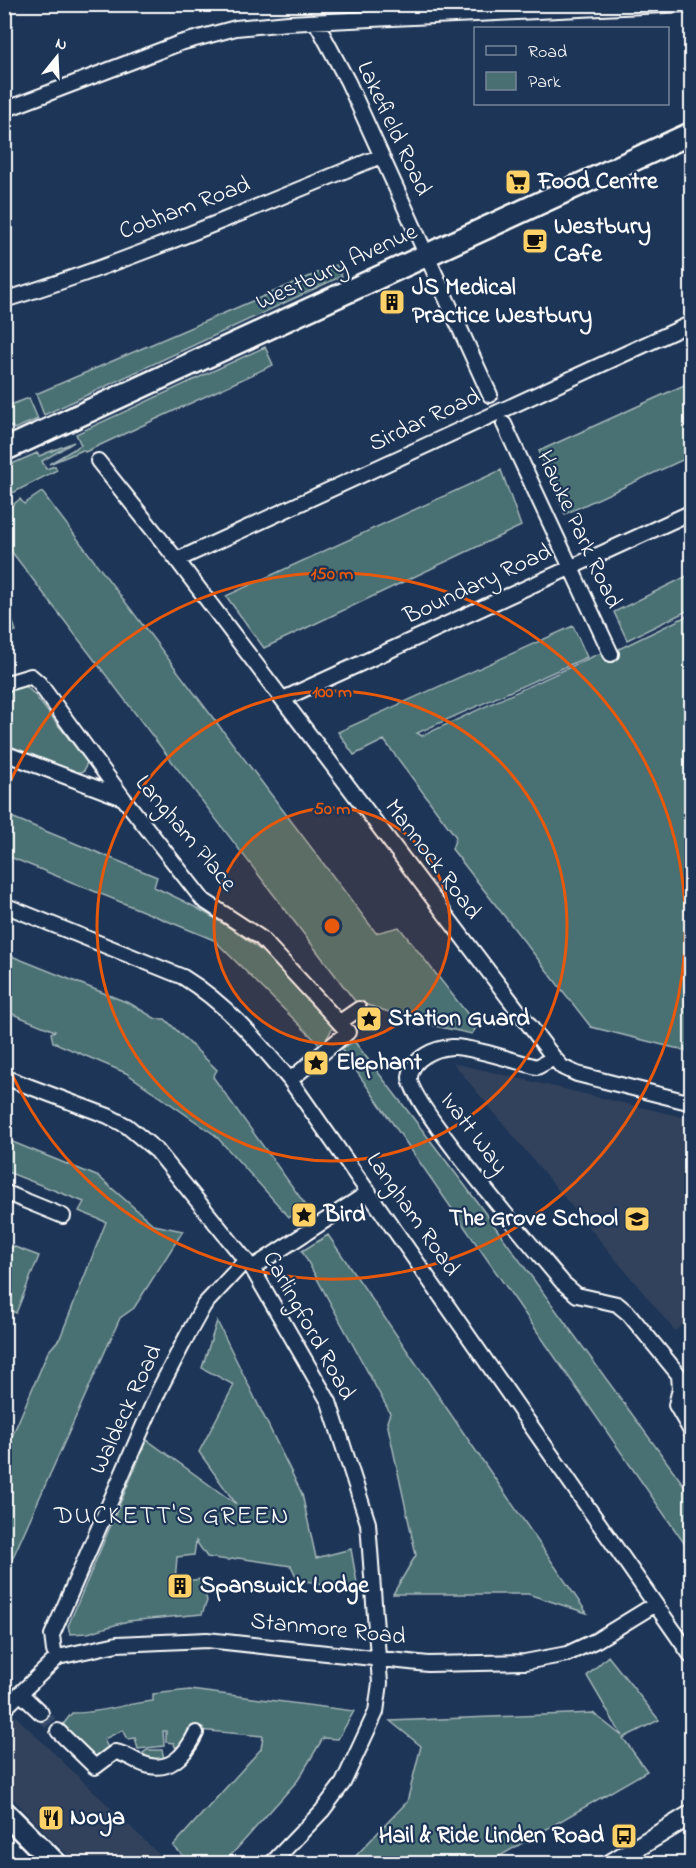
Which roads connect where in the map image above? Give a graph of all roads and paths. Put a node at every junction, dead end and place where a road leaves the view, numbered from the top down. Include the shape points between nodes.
1 (686, 4) edge
2 (316, 22) junction
3 (4, 110) edge
4 (692, 133) edge
5 (381, 156) junction
6 (425, 255) junction
7 (4, 300) edge
8 (692, 323) edge
9 (490, 394) dead end
10 (504, 424) dead end
11 (4, 450) edge
12 (98, 461) dead end
13 (692, 512) edge
14 (177, 560) junction
15 (571, 568) junction
16 (610, 654) dead end
17 (4, 684) edge
18 (283, 699) junction
19 (4, 753) edge
20 (124, 798) junction
21 (4, 905) edge
22 (359, 1009) dead end
23 (340, 1022) junction
24 (554, 1058) junction
25 (4, 1077) edge
26 (290, 1080) junction
27 (692, 1103) edge
28 (4, 1192) edge
29 (369, 1192) junction
30 (63, 1216) dead end
31 (249, 1264) junction
32 (692, 1433) edge
33 (654, 1605) junction
34 (58, 1657) junction
35 (692, 1657) edge
36 (379, 1658) junction
37 (20, 1693) junction
38 (4, 1708) edge
39 (40, 1713) tunnel mouth
40 (58, 1731) tunnel mouth
41 (196, 1734) dead end
42 (4, 1812) edge
43 (692, 1814) edge
44 (45, 1860) edge
45 (271, 1863) edge
46 (610, 1863) edge

1 - 2 street
2 - 3 street via 236,28 180,43
2 - 5 street, Lakefield Road
4 - 6 main road, Westbury Avenue
5 - 6 street, Lakefield Road
5 - 7 street, Cobham Road via 181,236
6 - 9 street
6 - 11 main road, Westbury Avenue
8 - 14 street, Sirdar Road
10 - 15 street, Hawke Park Road
12 - 14 street, Mannock Road
13 - 15 street, Boundary Road
14 - 18 street, Mannock Road
15 - 16 street, Hawke Park Road
15 - 18 street, Boundary Road
17 - 20 street, Langham Place via 31,676 39,682
18 - 24 street, Mannock Road
19 - 20 street
20 - 23 street, Langham Place via 204,900 261,938
21 - 26 street, Langham Road via 157,965 206,991 245,1027
22 - 23 street
23 - 26 street via 348,1032
24 - 27 street, Mannock Road via 577,1074
24 - 32 street, Ivatt Way via 537,1067 453,1047 424,1056 410,1078 416,1096 563,1283 577,1295 617,1304 679,1375 676,1405
25 - 31 street, Carlingford Road via 108,1116 144,1138
26 - 29 street, Langham Road
28 - 30 street
29 - 31 street, Waldeck Road
29 - 33 street, Langham Road
31 - 34 street, Waldeck Road via 204,1305 159,1389 52,1635
31 - 36 street, Carlingford Road via 328,1402 365,1512
33 - 35 street, Langham Road
33 - 36 street, Stanmore Road via 567,1654 525,1662 428,1664
34 - 36 street, Stanmore Road via 117,1644 207,1640
34 - 37 street
36 - 45 street, Carlingford Road via 376,1712 362,1747 322,1811
37 - 38 street
37 - 39 street
40 - 41 street via 95,1767 115,1752 148,1766 166,1766 182,1756
42 - 44 main road
43 - 46 main road

